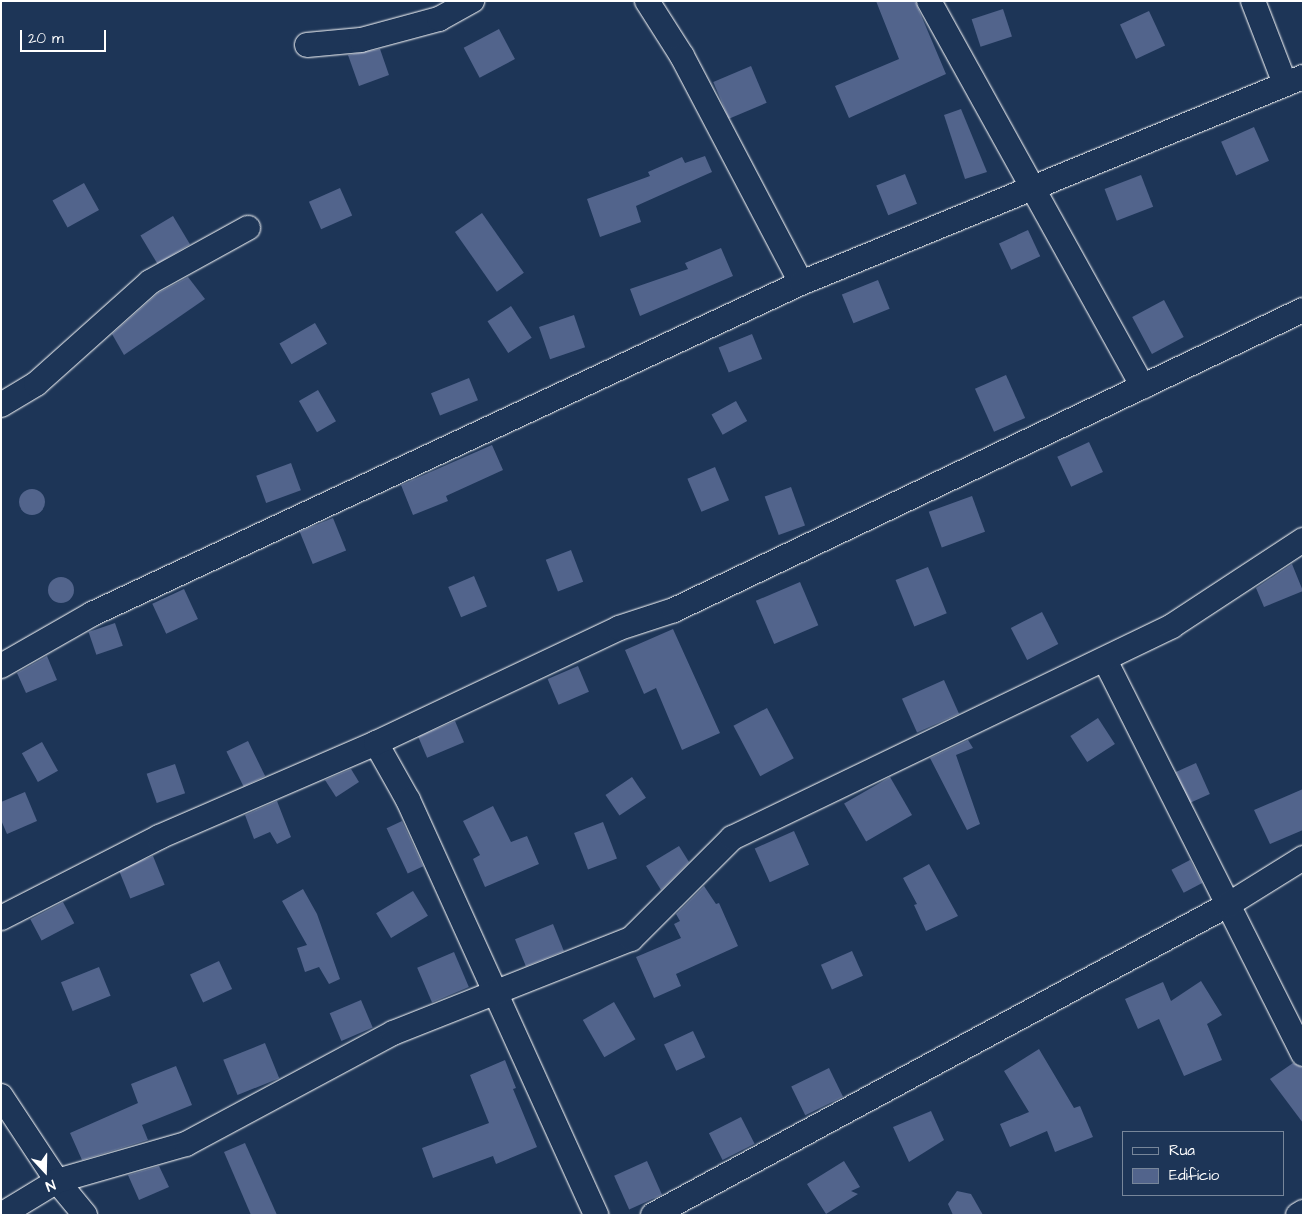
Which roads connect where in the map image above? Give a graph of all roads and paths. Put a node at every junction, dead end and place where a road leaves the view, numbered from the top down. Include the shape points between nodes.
1 (472, 1) edge
2 (647, 1) edge
3 (930, 1) edge
4 (1253, 1) edge
5 (307, 45) dead end
6 (1294, 80) edge
7 (1034, 189) junction
8 (248, 228) dead end
9 (802, 283) junction
10 (1303, 310) edge
11 (1143, 387) junction
12 (1, 405) edge
13 (1303, 540) edge
14 (1105, 660) junction
15 (1, 666) edge
16 (376, 743) junction
17 (1303, 858) edge
18 (1226, 906) junction
19 (1, 918) edge
20 (496, 992) junction
21 (1303, 1054) edge
22 (1, 1096) edge
23 (57, 1181) junction
24 (1303, 1212) edge
25 (1, 1215) edge
26 (86, 1215) edge
27 (596, 1215) edge
28 (653, 1215) edge
29 (1298, 1215) edge

1 - 5 street via 439,18 361,40
2 - 9 street via 682,56
3 - 7 street
4 - 6 street
6 - 7 street
7 - 9 street
7 - 11 street
8 - 12 street via 150,282 36,384
9 - 15 street via 92,614
10 - 11 street
11 - 16 street via 674,610 619,628
13 - 14 street via 1172,626
14 - 18 street
14 - 20 street via 732,838 631,939
16 - 19 street via 159,837
16 - 20 street via 408,800
17 - 18 street
18 - 21 street
18 - 28 street
20 - 23 street via 393,1033 186,1144
20 - 27 street
22 - 23 street
23 - 25 street
23 - 26 street
24 - 29 street

